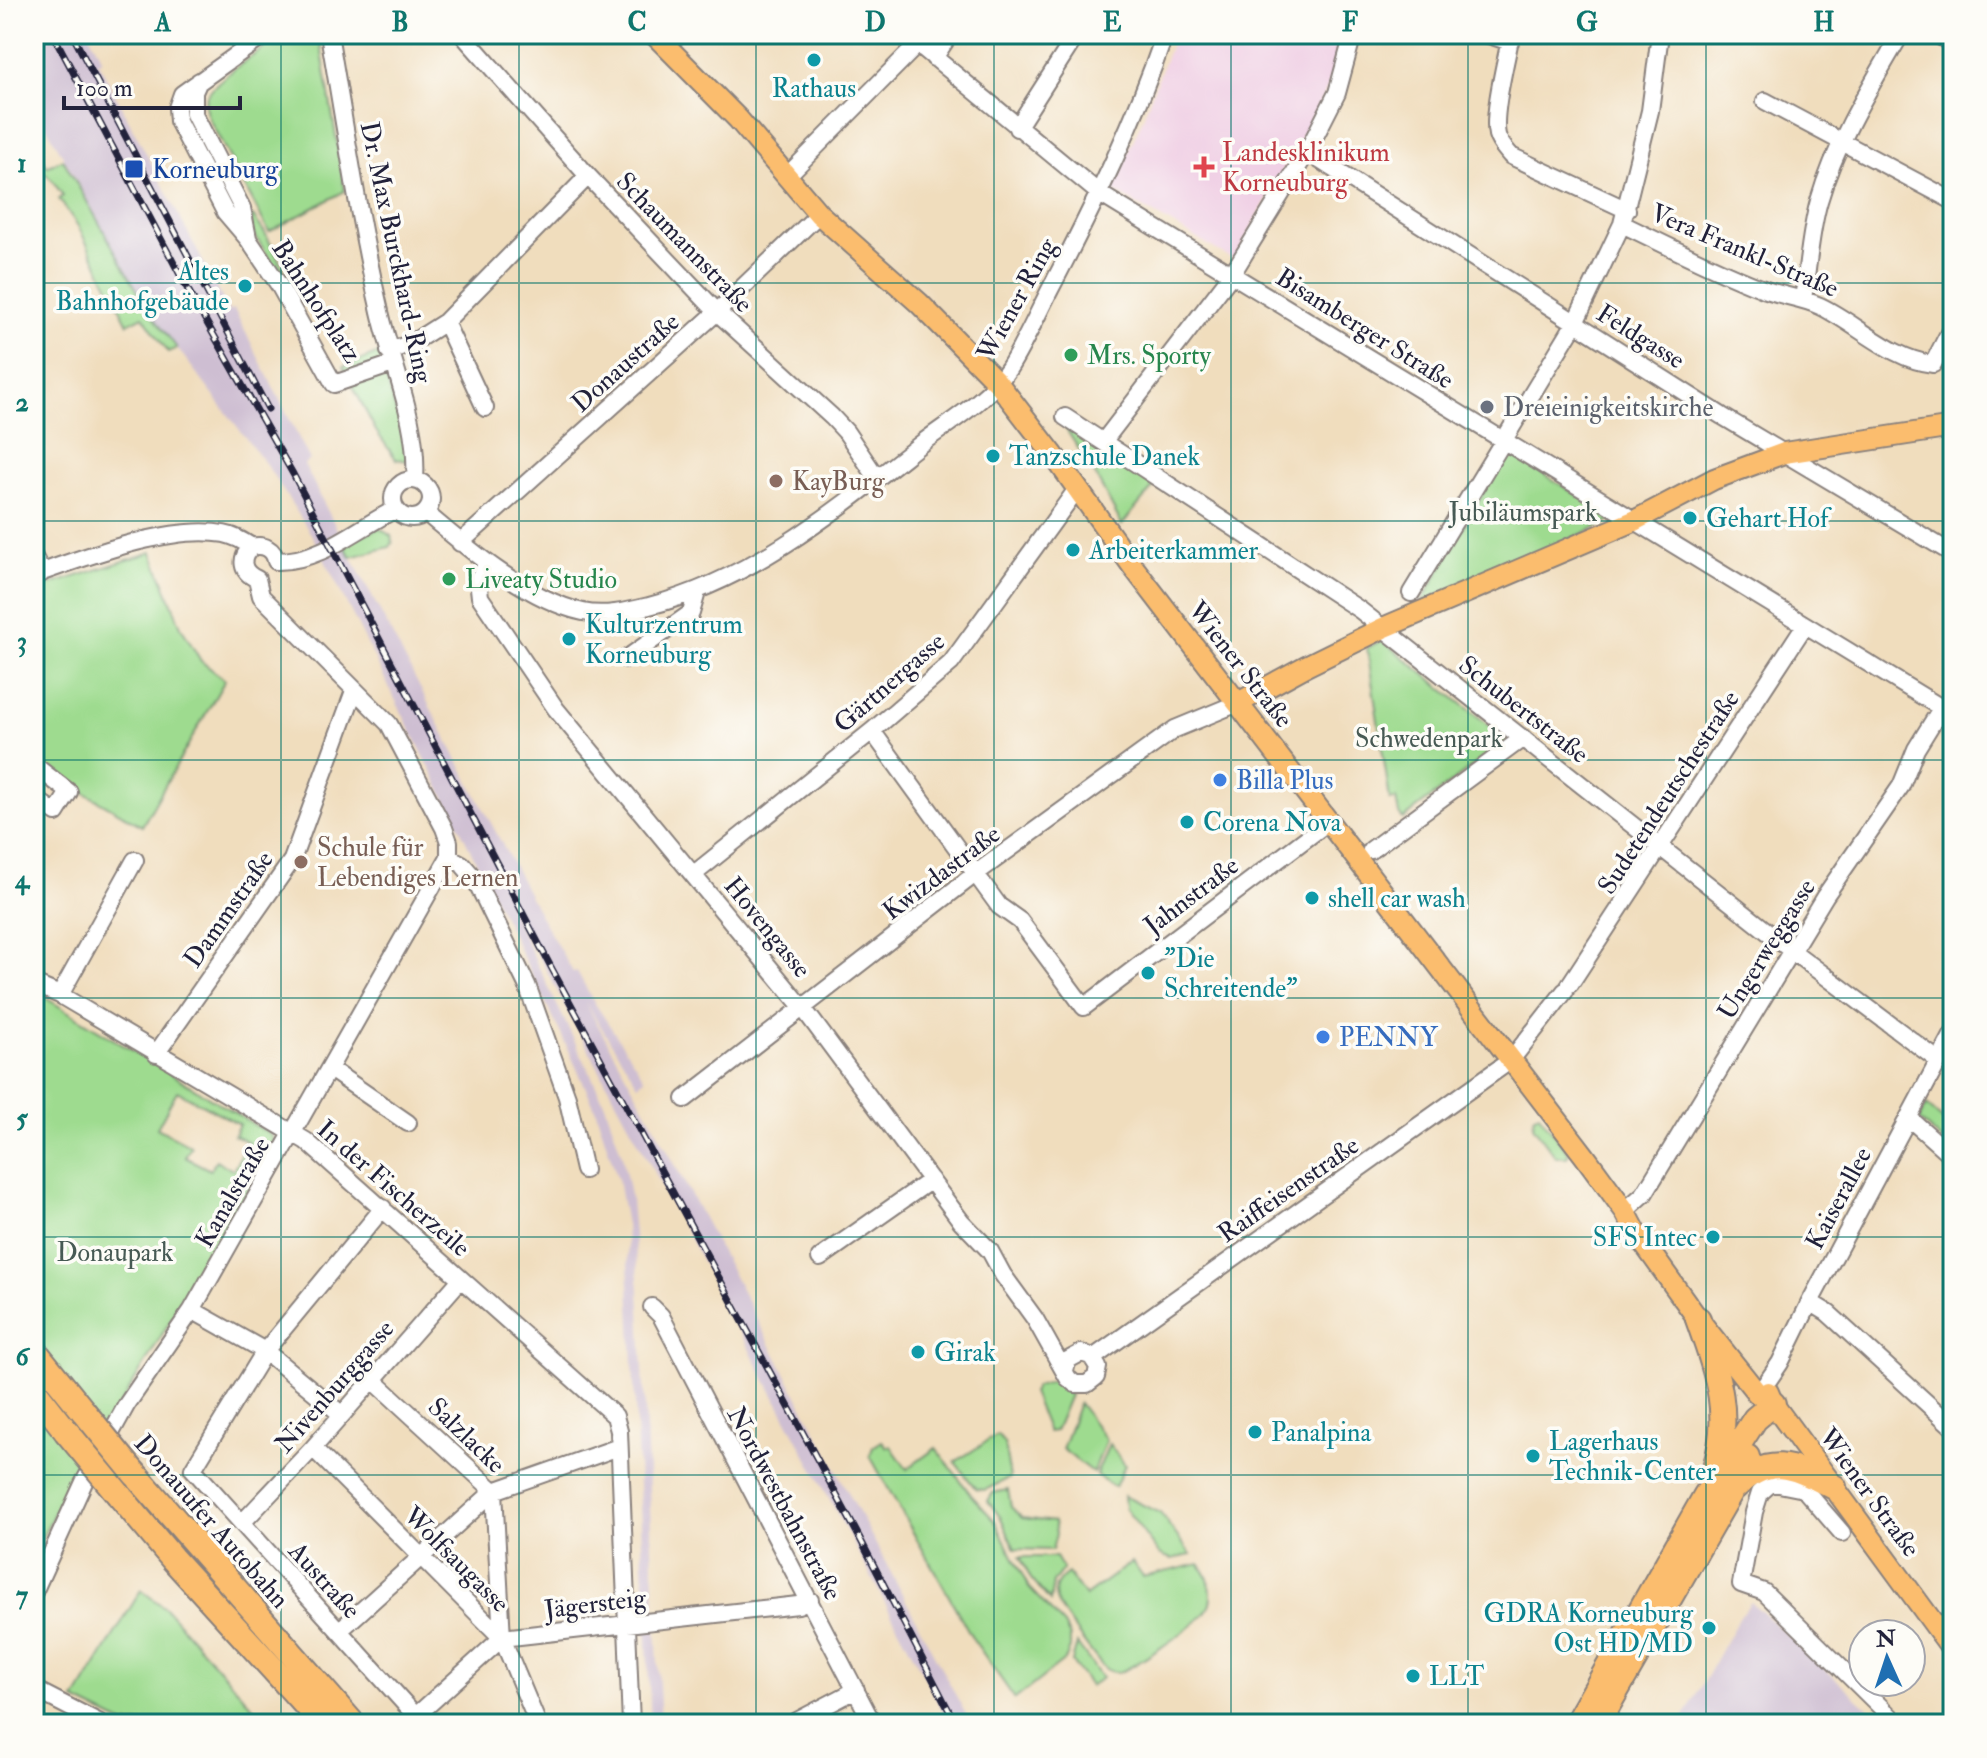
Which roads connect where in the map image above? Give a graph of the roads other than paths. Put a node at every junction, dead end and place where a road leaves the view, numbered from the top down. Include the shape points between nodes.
1 (266, 34) edge
2 (329, 34) edge
3 (462, 34) edge
4 (654, 34) edge
5 (950, 34) edge
6 (1077, 34) edge
7 (1165, 34) edge
8 (1353, 34) edge
9 (1486, 34) edge
10 (1660, 34) edge
11 (1901, 34) edge
12 (1937, 34) edge
13 (1510, 38) edge
14 (912, 39) edge
15 (1953, 45) edge
16 (934, 58) junction
17 (1765, 101) dead end
18 (1017, 128) junction
19 (1842, 142) junction
20 (1307, 152) junction
21 (588, 176) junction
22 (786, 177) junction
23 (1100, 194) junction
24 (1953, 201) edge
25 (819, 214) junction
26 (1625, 217) junction
27 (1232, 274) junction
28 (1803, 299) junction
29 (717, 312) junction
30 (445, 322) junction
31 (1575, 323) junction
32 (1953, 325) edge
33 (391, 358) junction
34 (997, 382) junction
35 (485, 408) dead end
36 (1065, 417) dead end
37 (1953, 427) edge
38 (1103, 442) junction
39 (1504, 442) junction
40 (1784, 453) junction
41 (877, 478) junction
42 (415, 480) junction
43 (1077, 489) junction
44 (396, 509) junction
45 (426, 513) junction
46 (1634, 521) junction
47 (466, 538) junction
48 (252, 547) junction
49 (1953, 554) edge
50 (34, 557) edge
51 (276, 561) junction
52 (487, 564) junction
53 (38, 574) edge
54 (257, 579) junction
55 (697, 592) junction
56 (1411, 593) dead end
57 (1805, 625) junction
58 (1383, 628) junction
59 (626, 659) dead end
60 (354, 691) junction
61 (1238, 703) junction
62 (1947, 711) edge
63 (872, 731) junction
64 (1523, 738) junction
65 (34, 765) edge
66 (34, 798) edge
67 (1328, 822) junction
68 (1660, 847) junction
69 (1371, 850) dead end
70 (449, 857) junction
71 (135, 860) dead end
72 (694, 874) junction
73 (975, 874) junction
74 (1792, 951) junction
75 (34, 984) edge
76 (60, 995) junction
77 (803, 1008) junction
78 (1953, 1034) edge
79 (156, 1054) junction
80 (1511, 1060) junction
81 (1939, 1061) junction
82 (330, 1069) junction
83 (685, 1099) dead end
84 (1909, 1118) junction
85 (408, 1123) dead end
86 (294, 1133) junction
87 (1953, 1157) edge
88 (584, 1170) dead end
89 (931, 1180) junction
90 (383, 1208) junction
91 (1625, 1211) junction
92 (820, 1258) dead end
93 (461, 1279) junction
94 (1810, 1302) junction
95 (652, 1307) dead end
96 (192, 1310) junction
97 (1035, 1319) junction
98 (1698, 1319) junction
99 (34, 1350) edge
100 (265, 1351) junction
101 (1076, 1354) junction
102 (1093, 1358) junction
103 (1065, 1370) junction
104 (372, 1379) junction
105 (1770, 1388) junction
106 (34, 1390) edge
107 (341, 1414) junction
108 (1953, 1427) edge
109 (619, 1447) junction
110 (313, 1448) junction
111 (1834, 1487) junction
112 (494, 1491) junction
113 (1718, 1494) junction
114 (242, 1523) junction
115 (1842, 1533) dead end
116 (423, 1558) junction
117 (34, 1592) edge
118 (810, 1600) junction
119 (625, 1624) junction
120 (339, 1631) junction
121 (502, 1638) junction
122 (1952, 1646) edge
123 (34, 1689) edge
124 (856, 1690) junction
125 (419, 1720) edge
126 (102, 1724) edge
127 (323, 1724) edge
128 (353, 1724) edge
129 (538, 1724) edge
130 (631, 1724) edge
131 (791, 1724) edge
132 (873, 1724) edge
133 (1576, 1724) edge
134 (1597, 1724) edge
135 (1898, 1724) edge

1 - 33 street, Bahnhofplatz via 199,81 194,114 242,208 248,239 334,384
2 - 33 street, Dr. Max Burckhard-Ring via 360,220
3 - 21 street, Schaumannstraße
4 - 22 main road, Wiener Straße via 738,119
5 - 16 street
6 - 18 street
7 - 23 street, Wiener Ring
8 - 20 street via 1337,93
9 - 13 street
10 - 26 street via 1650,111
11 - 19 street
12 - 15 street
13 - 26 street, Vera Frankl-Straße via 1496,133 1502,145 1511,156
14 - 16 street, Bisamberger Straße
14 - 22 street
16 - 18 street, Bisamberger Straße
17 - 19 street
18 - 23 street, Bisamberger Straße
19 - 24 street
19 - 28 street via 1819,202
20 - 27 street
20 - 31 street, Feldgasse
21 - 29 street, Schaumannstraße
21 - 30 street
22 - 25 main road, Wiener Straße
23 - 27 street, Bisamberger Straße
23 - 34 street, Wiener Ring
25 - 29 street, Donaustraße
25 - 34 main road, Wiener Straße
26 - 28 street, Vera Frankl-Straße via 1760,288
26 - 31 street
27 - 38 street
27 - 39 street, Bisamberger Straße
28 - 32 street, Vera Frankl-Straße via 1842,317 1862,334 1933,364
29 - 41 street, Schaumannstraße via 832,417
29 - 47 street, Donaustraße
30 - 33 street
30 - 35 street
31 - 39 street
31 - 40 street, Feldgasse
33 - 42 street, Dr. Max Burckhard-Ring via 413,432
34 - 41 street, Wiener Ring
34 - 43 main road, Wiener Straße
36 - 38 street, Schubertstraße
37 - 40 main road
38 - 58 street, Schubertstraße
39 - 46 street, Bisamberger Straße
39 - 56 street
40 - 46 main road via 1714,479
40 - 49 street, Feldgasse
41 - 55 street, Wiener Ring via 750,567
42 - 44 street via 395,490
42 - 45 street, Dr. Max Burckhard-Ring via 431,494
43 - 61 main road, Wiener Straße
43 - 63 street, Gärtnergasse via 951,663
44 - 45 street via 411,518
44 - 51 street via 318,553 294,562
45 - 47 street
46 - 57 street, Bisamberger Straße
46 - 58 main road
47 - 52 street
48 - 51 street via 268,548
48 - 53 street via 226,534 189,534 128,545
48 - 54 street via 243,565
50 - 53 street
51 - 54 street via 272,573
52 - 55 street via 558,603 594,613 633,610
52 - 72 street, Hovengasse via 478,579 480,597 542,690
54 - 60 street via 267,603
55 - 59 street via 691,613
57 - 62 street, Bisamberger Straße
57 - 68 street, Sudetendeutschestraße
58 - 61 main road
58 - 64 street, Schubertstraße
60 - 70 street via 397,736 444,828
60 - 79 street, Dammstraße via 292,860
61 - 67 main road, Wiener Straße
61 - 73 street, Kwizdastraße via 1175,729
62 - 74 street, Ungerweggasse via 1916,749 1901,786
63 - 72 street, Gärtnergasse
63 - 73 street
64 - 68 street, Schubertstraße
64 - 69 street
65 - 66 street via 69,792 56,813
67 - 73 street, Jahnstraße via 1084,1007 1020,921 999,906
67 - 80 main road, Wiener Straße
68 - 74 street, Schubertstraße
68 - 80 street, Sudetendeutschestraße via 1567,988
70 - 82 street, Kanalstraße
70 - 88 street via 475,879 527,985 567,1097
71 - 76 street
72 - 77 street, Hovengasse
73 - 77 street, Kwizdastraße
74 - 81 street, Schubertstraße
74 - 91 street, Ungerweggasse via 1644,1194
75 - 76 street, In der Fischerzeile
76 - 79 street, In der Fischerzeile
77 - 83 street, Kwizdastraße
77 - 89 street, Hovengasse
78 - 81 street, Kaiserallee
79 - 86 street, In der Fischerzeile
80 - 91 main road, Wiener Straße
80 - 102 street, Raiffeisenstraße
81 - 84 street, Kaiserallee
82 - 85 street
82 - 86 street, Kanalstraße
84 - 87 street
84 - 94 street, Kaiserallee
86 - 90 street, In der Fischerzeile
86 - 96 street, Kanalstraße
89 - 92 street
89 - 97 street, Hovengasse via 990,1251
90 - 93 street, In der Fischerzeile
90 - 100 street
91 - 98 main road, Wiener Straße
91 - 105 main road, Wiener Straße via 1647,1228
93 - 104 street, Nivenburggasse
93 - 109 street, In der Fischerzeile via 615,1416
94 - 105 street, Kaiserallee
94 - 108 street
95 - 118 street, Nordwestbahnstraße
96 - 100 street
96 - 117 street, Kanalstraße via 127,1404
97 - 101 street, Hovengasse
97 - 103 street, Hovengasse
98 - 105 main road, Wiener Straße via 1757,1393
98 - 113 highway via 1718,1380 1724,1420
99 - 128 highway, Donauufer Autobahn, bridge
100 - 107 street
100 - 114 street, Austraße via 193,1469
101 - 102 street
101 - 103 street
102 - 103 street, Hovengasse via 1097,1374 1087,1384 1071,1381
104 - 107 street, Nivenburggasse
104 - 112 street, Salzlacke
105 - 111 main road, Wiener Straße
105 - 113 highway
106 - 127 highway, Donauufer Autobahn, bridge via 172,1558
107 - 110 street, Nivenburggasse
109 - 112 street
109 - 119 street
110 - 114 street, Nivenburggasse
110 - 116 street, Wolfsaugasse
111 - 113 highway via 1778,1465 1758,1469
111 - 122 main road, Wiener Straße
112 - 116 street
112 - 121 street, Salzlacke
113 - 133 highway
113 - 134 highway
114 - 120 street, Austraße
115 - 135 street via 1804,1489 1770,1484 1760,1493 1754,1512 1741,1584 1764,1592
116 - 120 street
116 - 121 street, Wolfsaugasse
118 - 119 street, Jägersteig
118 - 124 street, Nordwestbahnstraße
119 - 121 street, Jägersteig
119 - 130 street
120 - 125 street, Austraße
121 - 125 street
121 - 129 street, Wolfsaugasse
123 - 126 street
124 - 131 street
124 - 132 street, Nordwestbahnstraße

